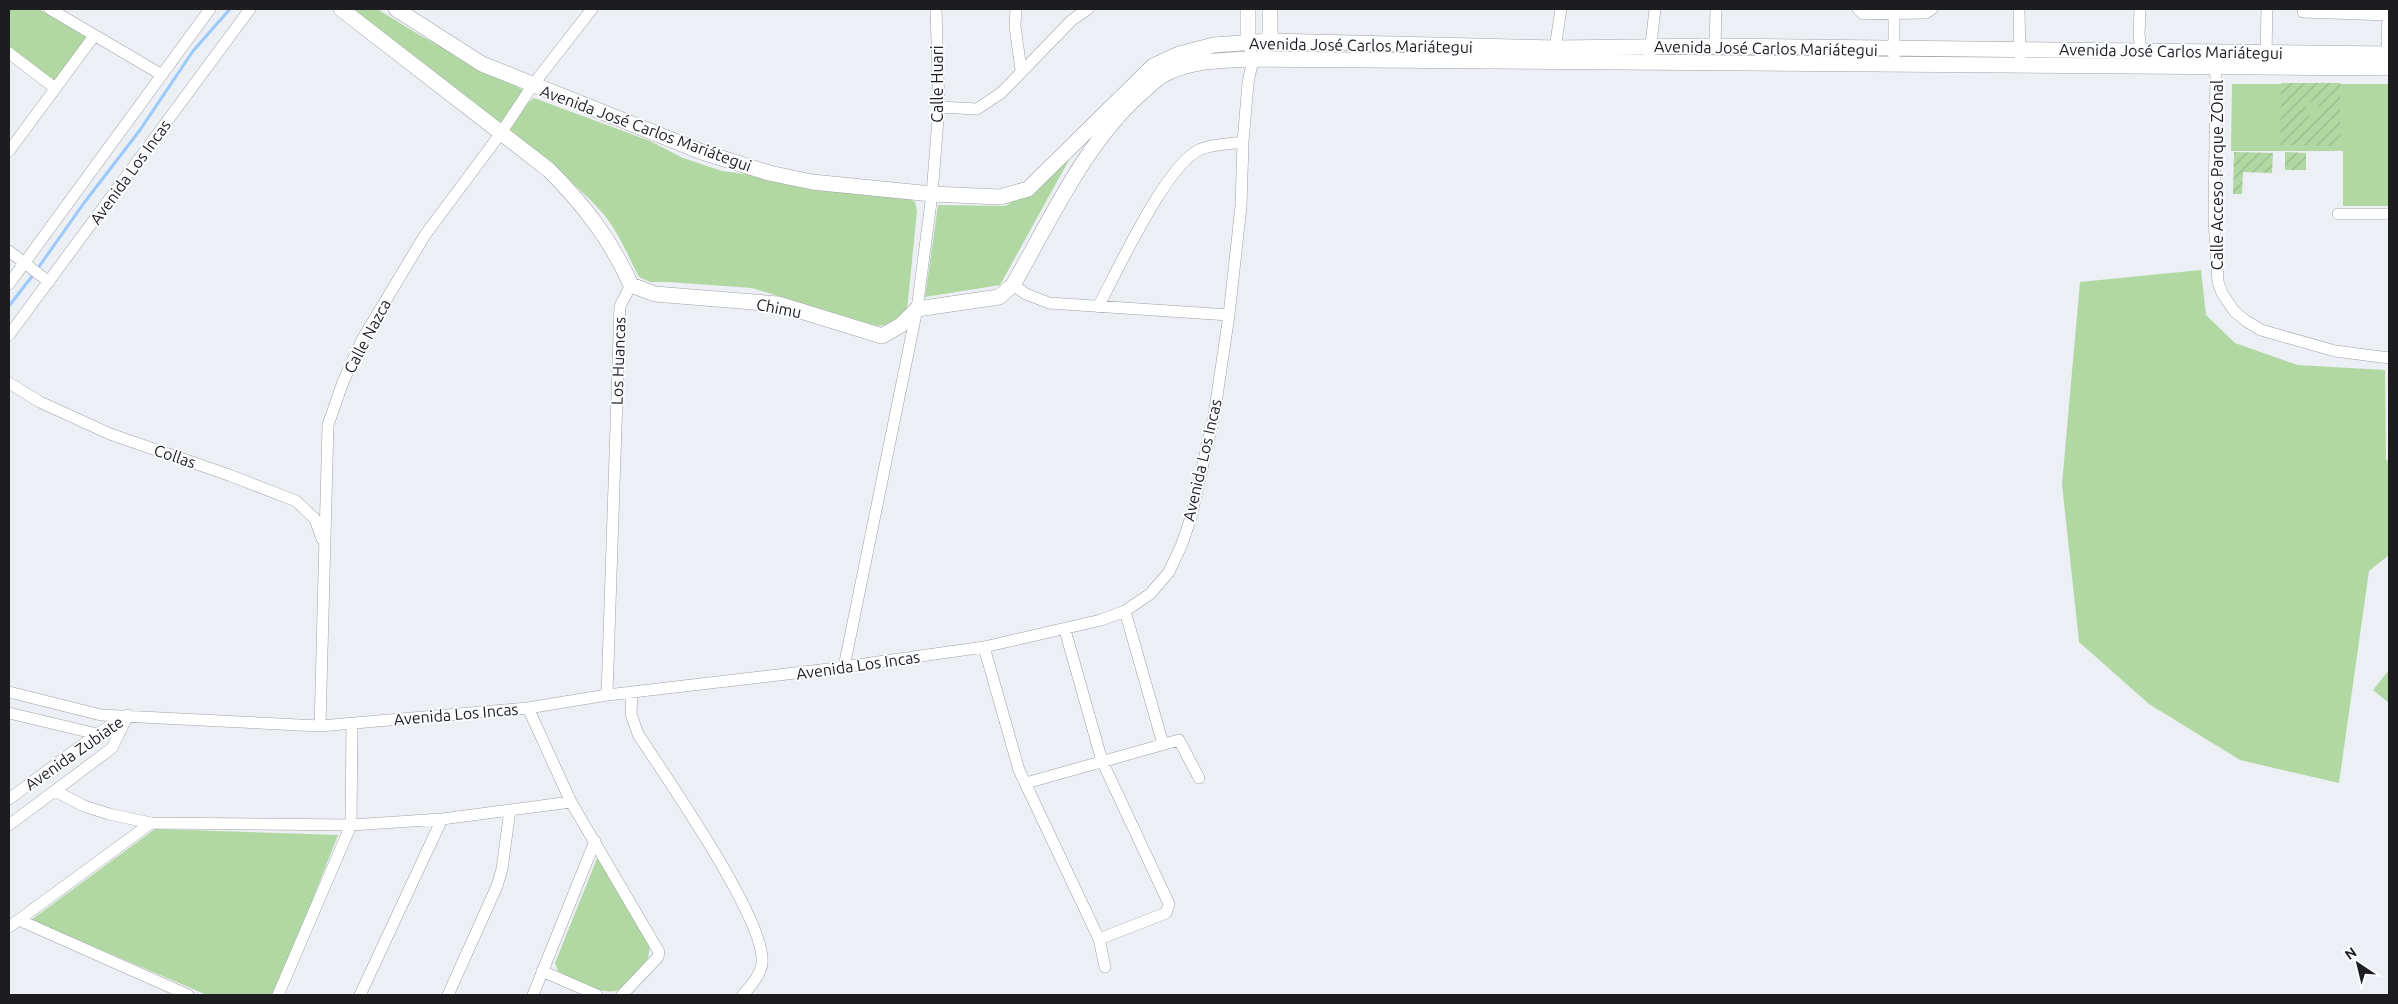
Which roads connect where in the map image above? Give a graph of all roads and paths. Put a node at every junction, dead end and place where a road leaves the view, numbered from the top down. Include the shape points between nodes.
1 (50, 9) edge
2 (209, 9) edge
3 (250, 9) edge
4 (341, 9) edge
5 (396, 9) edge
6 (592, 9) edge
7 (936, 9) edge
8 (1016, 9) edge
9 (1088, 9) edge
10 (1248, 9) edge
11 (1270, 9) edge
12 (1561, 9) edge
13 (1655, 9) edge
14 (1716, 9) edge
15 (1858, 9) edge
16 (1932, 9) edge
17 (2019, 9) edge
18 (2140, 9) edge
19 (2266, 9) edge
20 (1894, 11) edge
21 (2354, 11) edge
22 (2303, 12) dead end
23 (2388, 12) edge
24 (94, 36) junction
25 (1270, 41) junction
26 (1248, 43) junction
27 (1651, 46) junction
28 (1715, 46) junction
29 (1556, 48) junction
30 (2020, 50) junction
31 (2142, 51) junction
32 (2222, 51) junction
33 (2266, 52) junction
34 (9, 53) edge
35 (1894, 57) junction
36 (2389, 58) edge
37 (1253, 59) junction
38 (1649, 62) junction
39 (2020, 66) junction
40 (2142, 67) junction
41 (2216, 68) junction
42 (1021, 70) junction
43 (162, 75) junction
44 (532, 86) junction
45 (55, 88) junction
46 (939, 107) junction
47 (502, 133) junction
48 (1243, 142) junction
49 (9, 149) edge
50 (932, 194) junction
51 (2338, 214) dead end
52 (2389, 214) edge
53 (9, 251) edge
54 (24, 263) junction
55 (48, 282) junction
56 (9, 284) edge
57 (631, 285) junction
58 (1013, 285) junction
59 (1098, 307) junction
60 (917, 309) junction
61 (1229, 314) junction
62 (9, 335) edge
63 (2389, 358) edge
64 (9, 383) edge
65 (324, 545) junction
66 (1125, 611) junction
67 (1065, 630) junction
68 (984, 647) junction
69 (844, 667) junction
70 (9, 692) edge
71 (632, 693) junction
72 (607, 695) junction
73 (528, 708) junction
74 (9, 713) edge
75 (128, 715) junction
76 (352, 724) junction
77 (320, 726) junction
78 (97, 734) junction
79 (1163, 744) junction
80 (1102, 761) junction
81 (1198, 778) dead end
82 (1026, 783) junction
83 (55, 792) junction
84 (9, 799) edge
85 (571, 802) junction
86 (510, 810) junction
87 (442, 819) junction
88 (152, 823) junction
89 (9, 825) edge
90 (351, 825) junction
91 (594, 841) junction
92 (19, 920) junction
93 (9, 927) edge
94 (1099, 939) junction
95 (1105, 968) dead end
96 (542, 971) junction
97 (186, 995) edge
98 (278, 995) edge
99 (360, 995) edge
100 (448, 995) edge
101 (533, 995) edge
102 (598, 995) edge
103 (622, 995) edge
104 (743, 995) edge

1 - 24 street
2 - 43 street
3 - 55 street, Avenida Los Incas
4 - 47 main road
5 - 44 main road, Avenida José Carlos Mariátegui via 482,64
6 - 44 street, Calle Nazca
7 - 46 street, Calle Huari
8 - 42 street
9 - 42 street via 1072,20
10 - 26 main road, Avenida Los Incas
11 - 25 main road
12 - 29 street
13 - 27 street
14 - 28 street
15 - 20 street via 1863,14
16 - 20 street via 1926,13
17 - 30 street
18 - 31 street
19 - 33 street
20 - 35 street
21 - 22 street
21 - 23 street
23 - 36 street
24 - 43 street
24 - 45 street
25 - 26 main road, Avenida José Carlos Mariátegui
25 - 29 main road, Avenida José Carlos Mariátegui
25 - 37 main road
26 - 37 street, Avenida Los Incas
26 - 50 main road, Avenida José Carlos Mariátegui via 1214,45 1179,54 1153,66 1028,189 1020,193 1000,197
27 - 28 main road, Avenida José Carlos Mariátegui
27 - 29 main road, Avenida José Carlos Mariátegui
27 - 38 street
28 - 35 main road, Avenida José Carlos Mariátegui
30 - 31 main road, Avenida José Carlos Mariátegui
30 - 35 main road, Avenida José Carlos Mariátegui
30 - 39 street
31 - 32 main road, Avenida José Carlos Mariátegui
31 - 40 street
32 - 33 main road, Avenida José Carlos Mariátegui
32 - 41 street, Calle Acceso Parque ZOnal
33 - 36 main road, Avenida José Carlos Mariátegui
34 - 45 street
35 - 38 main road, Avenida José Carlos Mariátegui
35 - 39 main road, Avenida José Carlos Mariátegui
36 - 41 main road, Avenida José Carlos Mariátegui
37 - 38 main road, Avenida José Carlos Mariátegui
37 - 48 street, Avenida Los Incas
37 - 58 main road, Avenida José Carlos Mariátegui via 1203,61 1184,66 1162,76 1132,100 1106,130 1079,171
39 - 40 main road, Avenida José Carlos Mariátegui
40 - 41 main road, Avenida José Carlos Mariátegui
41 - 63 street, Calle Acceso Parque ZOnal via 2214,220 2218,282 2222,293 2234,311 2261,330 2335,351
42 - 46 street via 1001,93 977,109
43 - 54 street
44 - 47 street, Calle Nazca
44 - 50 main road, Avenida José Carlos Mariátegui via 665,139 769,173 812,182
45 - 49 street
46 - 50 street, Calle Huari
47 - 57 main road via 549,170 574,195 608,240
47 - 65 street, Calle Nazca via 425,236 363,338 347,373 328,425
48 - 59 street via 1201,148 1186,158 1160,191
48 - 61 street, Avenida Los Incas via 1241,206
50 - 60 street, Calle Huari
51 - 52 street
53 - 54 street
54 - 55 street
54 - 56 street
55 - 62 street, Avenida Los Incas
57 - 60 main road, Chimu via 655,294 778,304 882,336 901,326
57 - 72 street, Los Huancas via 620,306
58 - 59 street via 1049,303
58 - 60 main road via 999,297
59 - 61 street
60 - 69 street, Calle Huari
61 - 66 street, Avenida Los Incas via 1214,416 1182,544 1163,580 1150,594
64 - 65 street, Collas via 40,402 110,434 296,501 315,519
65 - 77 street, Calle Nazca
66 - 67 street, Avenida Los Incas
66 - 79 street
67 - 68 street, Avenida Los Incas
67 - 80 street
68 - 69 street, Avenida Los Incas
68 - 82 street via 1019,770
69 - 71 street, Avenida Los Incas
70 - 75 street, Avenida Los Incas via 101,715
71 - 72 street, Avenida Los Incas
71 - 104 street via 631,714 638,734 733,884 757,934 762,962 758,977
72 - 73 street, Avenida Los Incas
73 - 76 street, Avenida Los Incas
73 - 85 street
74 - 78 street
75 - 77 street, Avenida Los Incas
75 - 78 street, Avenida Zubiate
75 - 83 street, Avenida Zubiate via 112,748
76 - 77 street, Avenida Los Incas
76 - 90 street
78 - 84 street, Avenida Zubiate
79 - 80 street
79 - 81 street via 1179,740
80 - 82 street
80 - 94 street via 1169,904 1166,913
82 - 94 street
83 - 88 street via 109,814
83 - 89 street, Avenida Zubiate
85 - 86 street
85 - 91 street
86 - 87 street
86 - 100 street via 497,886
87 - 90 street
87 - 99 street
88 - 90 street
88 - 92 street
90 - 98 street
91 - 96 street
91 - 103 street via 659,952 658,958
92 - 93 street
92 - 97 street
94 - 95 street
96 - 101 street
96 - 102 street

